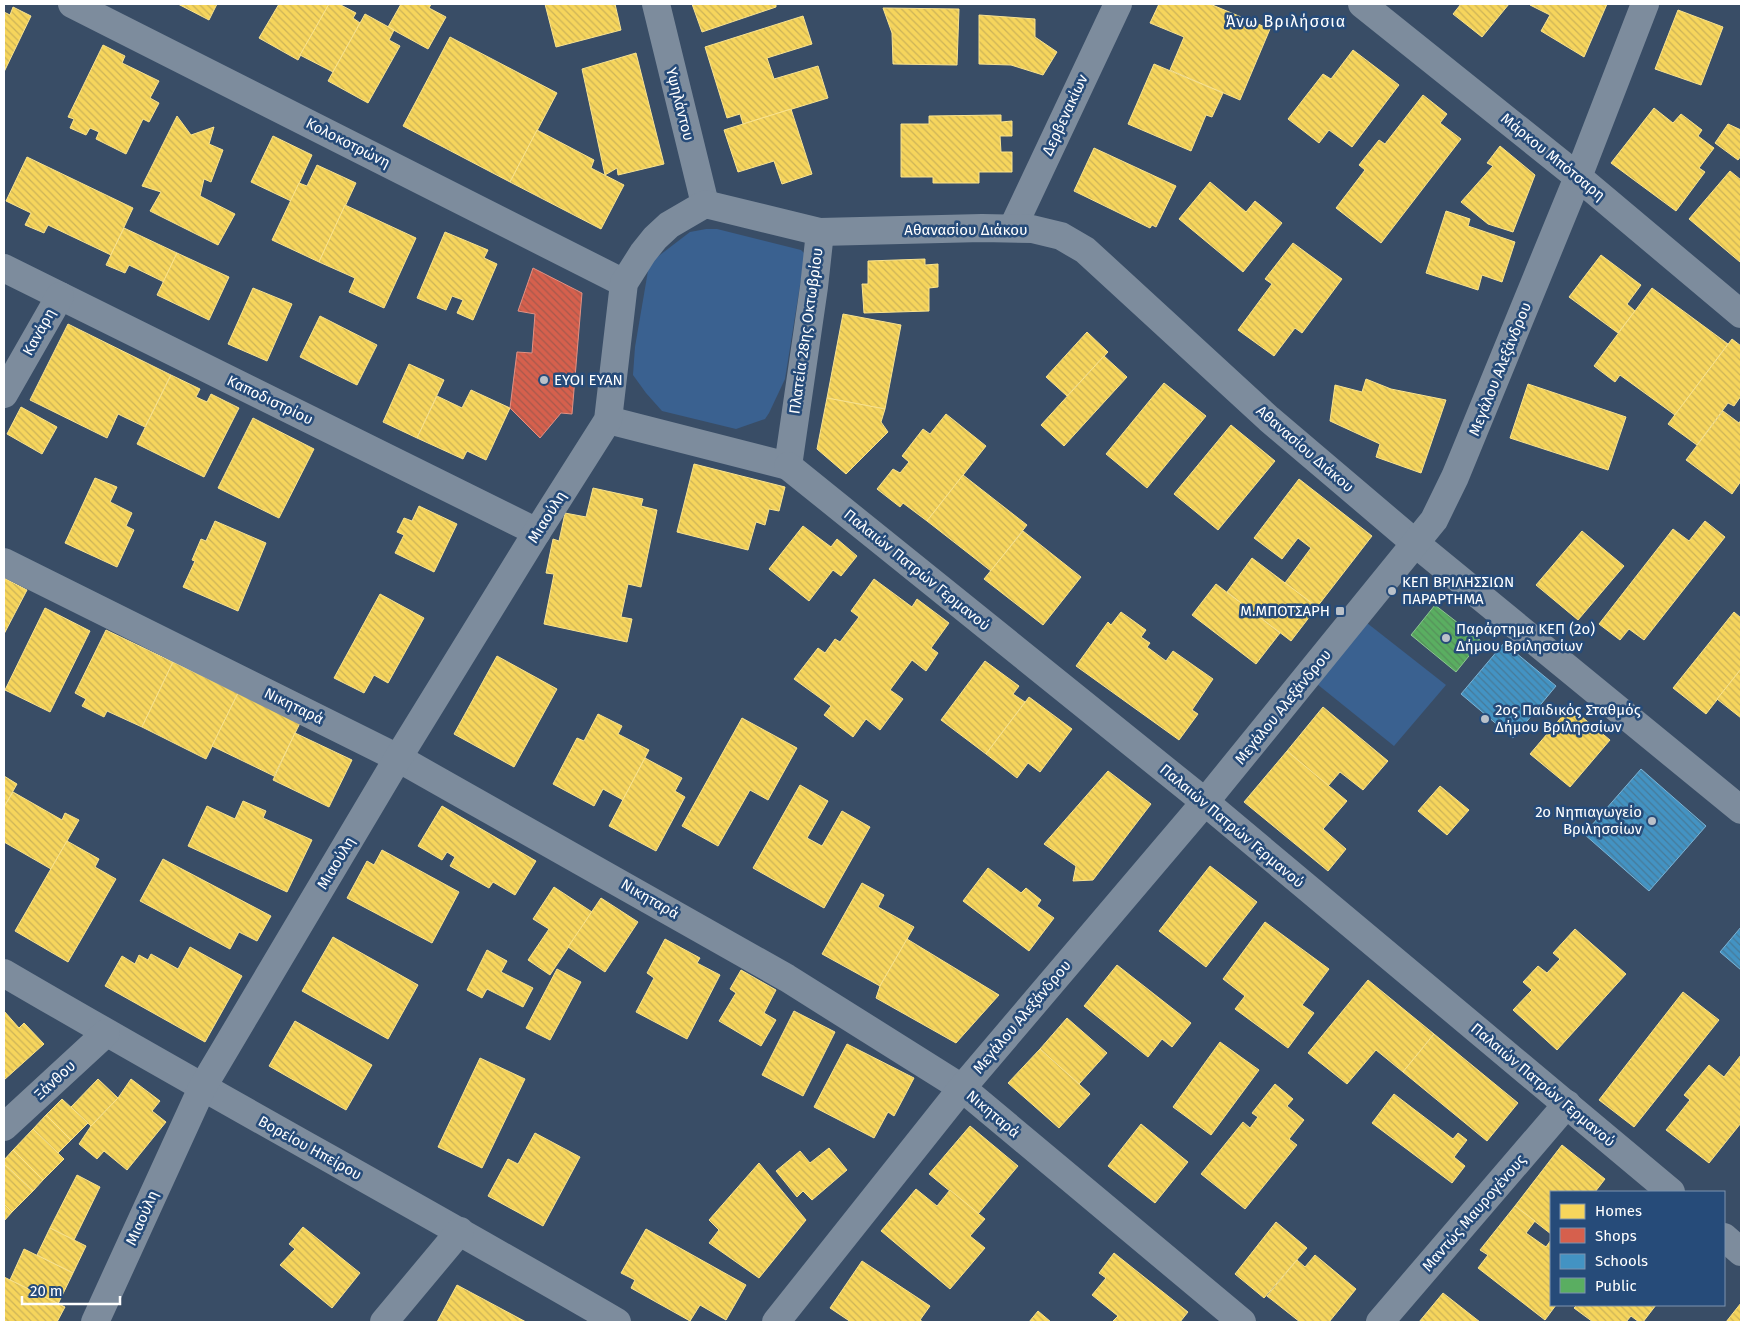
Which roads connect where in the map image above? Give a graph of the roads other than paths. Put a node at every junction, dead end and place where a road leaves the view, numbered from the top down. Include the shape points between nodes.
1 (72, 4) edge
2 (656, 4) edge
3 (1118, 4) edge
4 (1362, 4) edge
5 (1645, 4) edge
6 (1578, 177) junction
7 (705, 204) junction
8 (1013, 227) junction
9 (820, 232) junction
10 (4, 268) edge
11 (624, 283) junction
12 (60, 296) junction
13 (1741, 314) edge
14 (4, 394) edge
15 (608, 420) junction
16 (788, 466) junction
17 (537, 532) junction
18 (1415, 543) junction
19 (4, 562) edge
20 (398, 758) junction
21 (1205, 802) junction
22 (1741, 810) edge
23 (4, 973) edge
24 (106, 1033) junction
25 (202, 1088) junction
26 (962, 1088) junction
27 (1567, 1104) junction
28 (4, 1127) edge
29 (1669, 1191) edge
30 (460, 1231) junction
31 (1725, 1238) edge
32 (1741, 1252) edge
33 (95, 1322) edge
34 (384, 1322) edge
35 (617, 1322) edge
36 (776, 1322) edge
37 (1242, 1322) edge
38 (1380, 1322) edge

1 - 11 street, Κολοκοτρώνη
2 - 7 street, Υψηλάντου
3 - 8 street, Δερβενακίων
4 - 6 street, Μάρκου Μπότσαρη
5 - 6 street, Μεγάλου Αλεξάνδρου
6 - 13 street, Μάρκου Μπότσαρη
6 - 18 street, Μεγάλου Αλεξάνδρου via 1456,477 1434,520
7 - 9 street, Πλατεία 28ης Οκτωβρίου
7 - 11 street via 669,225 655,238
8 - 9 street, Αθανασίου Διάκου
8 - 18 street, Αθανασίου Διάκου via 1061,236 1085,250 1269,419
9 - 16 street, Πλατεία 28ης Οκτωβρίου
10 - 12 street, Καποδιστρίου
11 - 15 street
12 - 14 street, Κανάρη
12 - 17 street, Καποδιστρίου
15 - 16 street
15 - 17 street, Μιαούλη
16 - 21 street, Παλαιών Πατρών Γερμανού
17 - 20 street, Μιαούλη
18 - 21 street, Μεγάλου Αλεξάνδρου
18 - 22 street, Αθανασίου Διάκου
19 - 20 street, Νικηταρά
20 - 25 street, Μιαούλη
20 - 26 street, Νικηταρά via 787,978
21 - 26 street, Μεγάλου Αλεξάνδρου
21 - 27 street, Παλαιών Πατρών Γερμανού
23 - 24 street, Βορείου Ηπείρου
24 - 25 street, Βορείου Ηπείρου
24 - 28 street, Ξάνθου
25 - 30 street, Βορείου Ηπείρου
25 - 33 street, Μιαούλη
26 - 36 street, Μεγάλου Αλεξάνδρου
26 - 37 street, Νικηταρά
27 - 29 street, Παλαιών Πατρών Γερμανού
27 - 38 street, Μαντώς Μαυρογένους
30 - 34 street
30 - 35 street, Βορείου Ηπείρου
31 - 32 street

